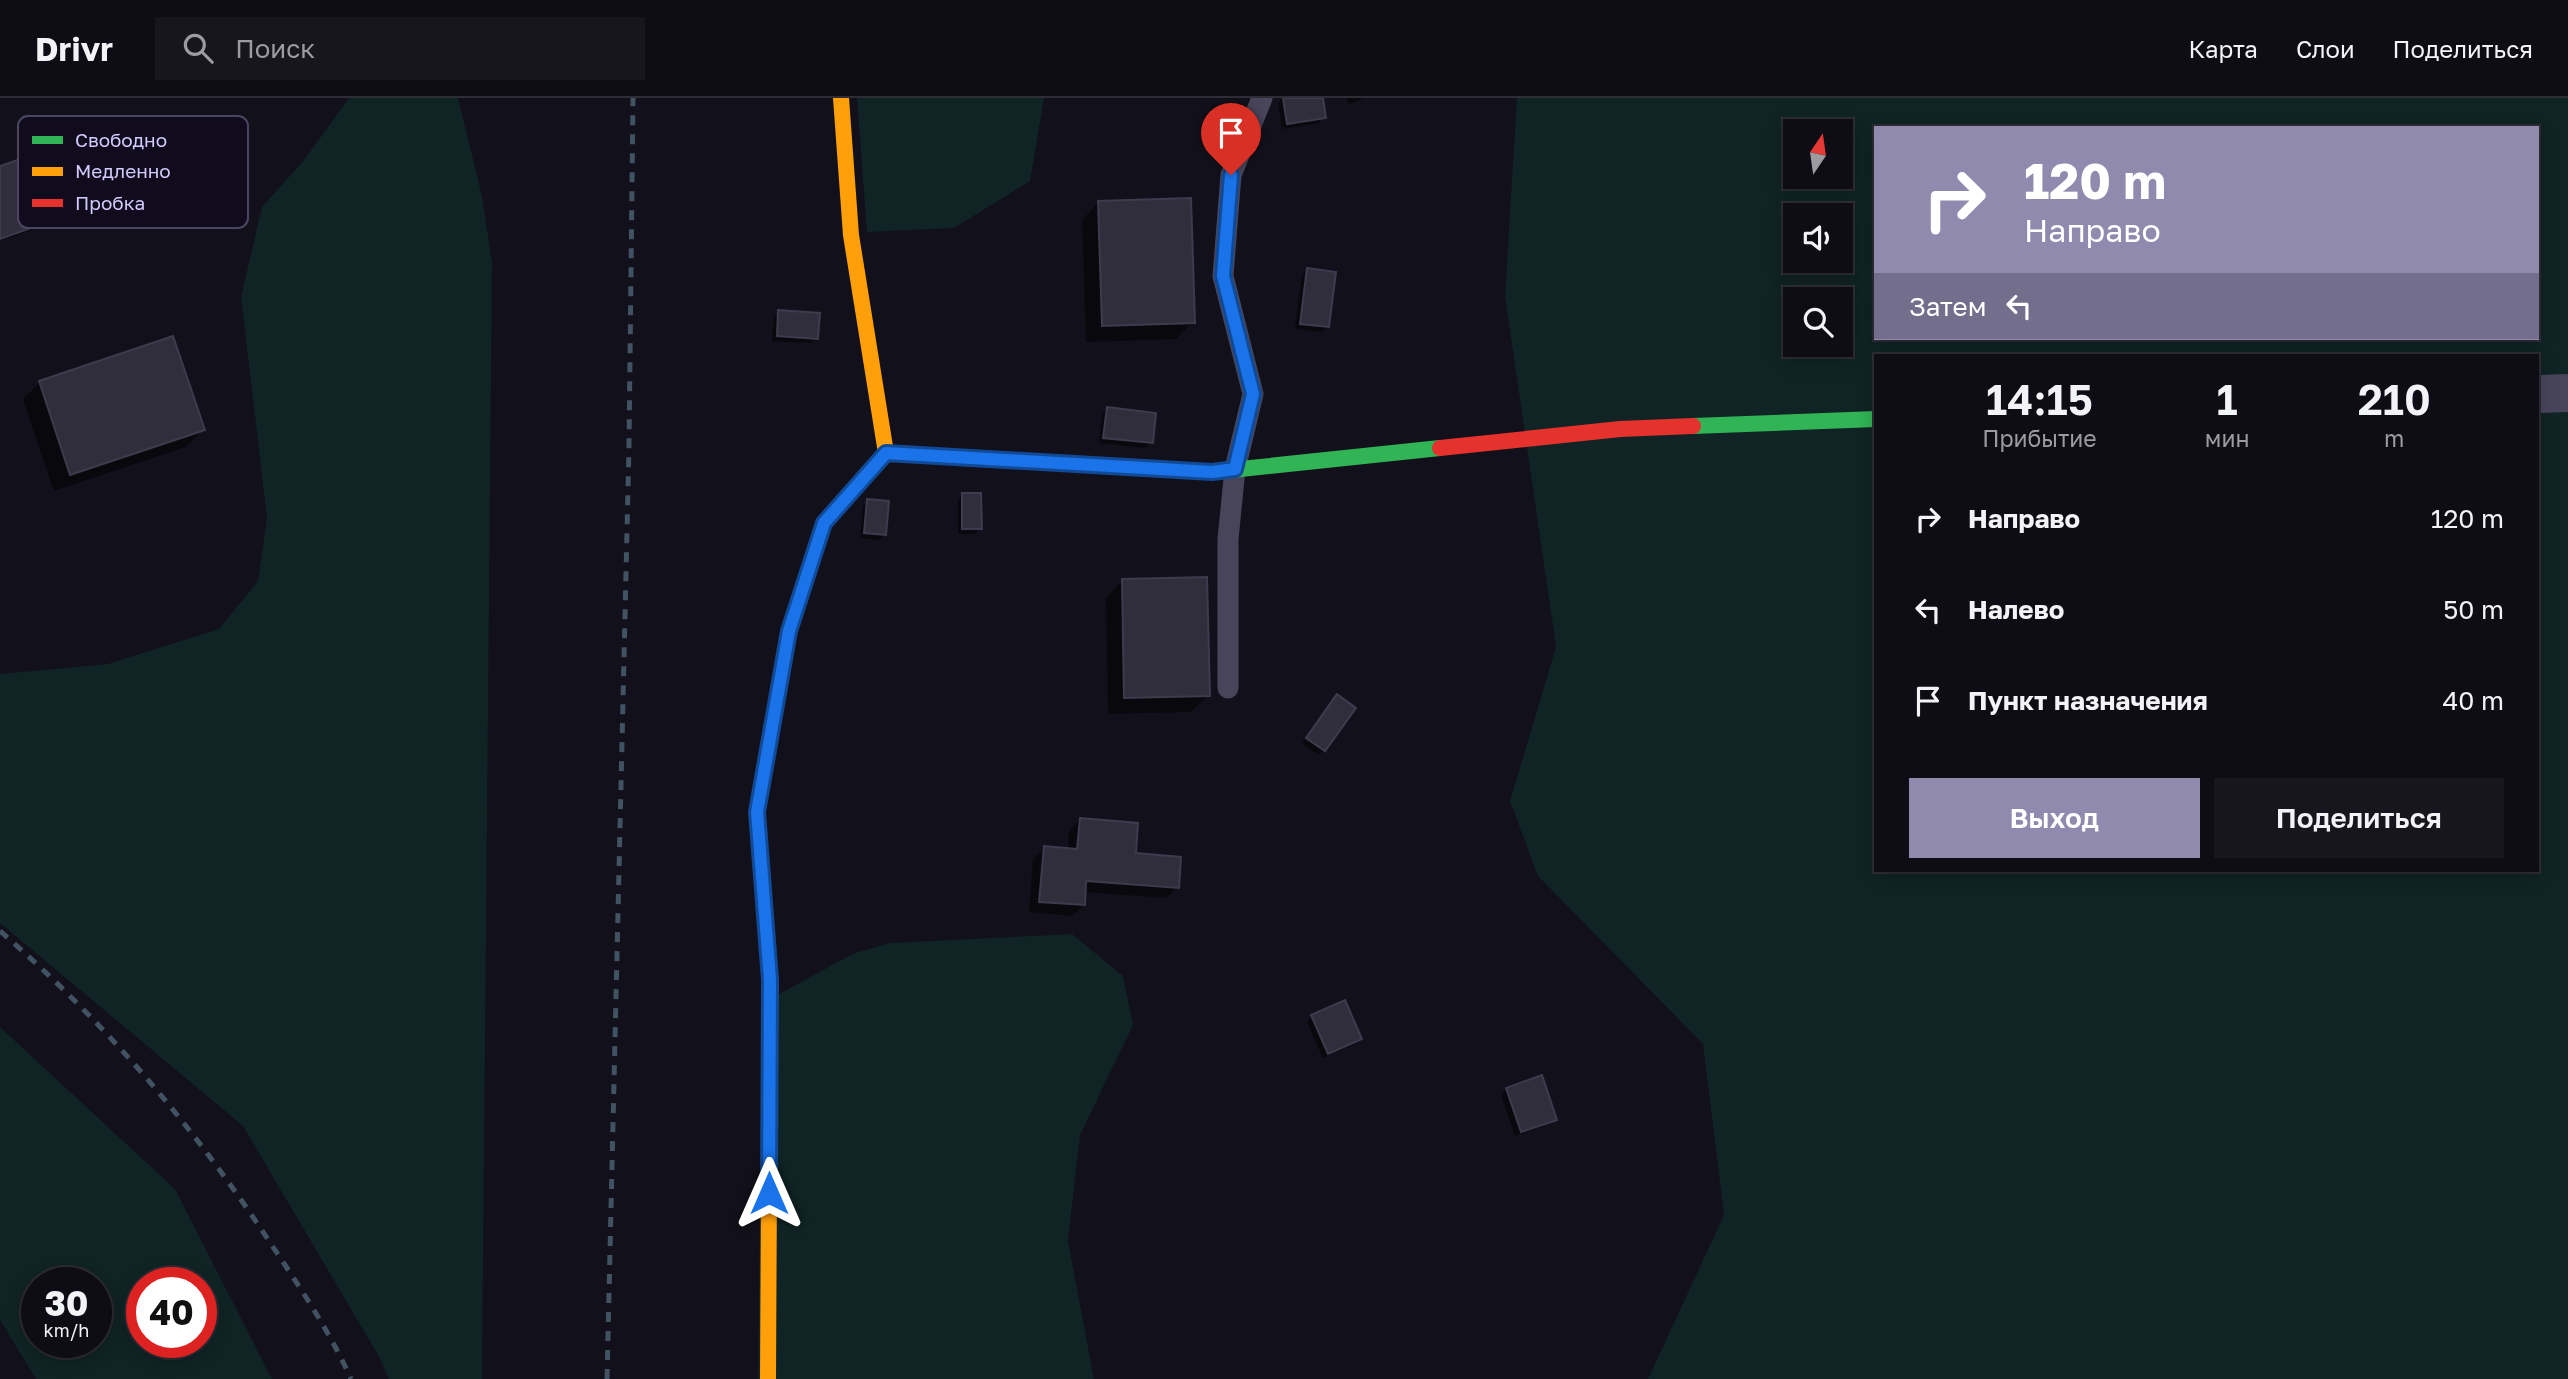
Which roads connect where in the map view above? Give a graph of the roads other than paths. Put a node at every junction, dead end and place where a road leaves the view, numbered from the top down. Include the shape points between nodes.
1 (841, 98) edge
2 (1262, 98) edge
3 (2568, 393) edge
4 (2539, 394) edge
5 (1874, 419) edge
6 (886, 453) junction
7 (1235, 469) junction
8 (1228, 688) dead end
9 (768, 1379) edge

1 - 6 street via 851,235
2 - 7 lane via 1231,175 1223,276 1253,394
3 - 4 street
5 - 7 street via 1620,429
6 - 7 street via 1212,472
6 - 9 street via 824,523 789,631 757,812 770,980
7 - 8 lane via 1228,539

